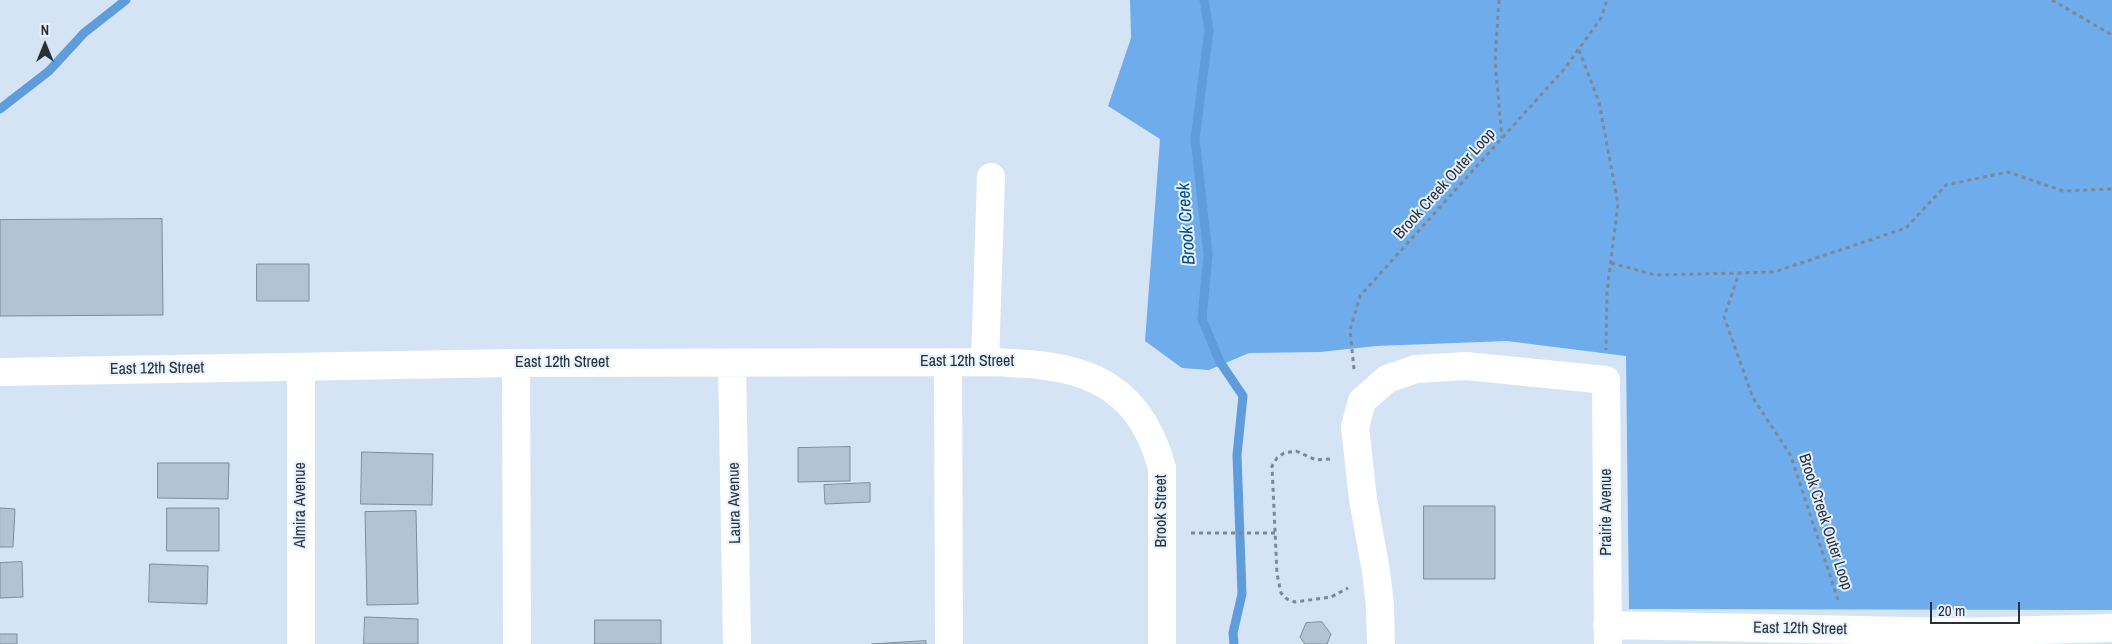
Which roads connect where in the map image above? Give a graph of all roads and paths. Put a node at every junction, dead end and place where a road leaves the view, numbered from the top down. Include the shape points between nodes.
1 (1499, 0) edge
2 (1607, 0) edge
3 (2052, 0) edge
4 (2112, 35) edge
5 (1579, 49) junction
6 (1502, 139) junction
7 (991, 177) dead end
8 (2112, 189) edge
9 (1611, 263) junction
10 (1739, 273) junction
11 (948, 362) junction
12 (984, 362) junction
13 (516, 363) junction
14 (732, 363) junction
15 (301, 367) junction
16 (0, 372) edge
17 (1606, 380) junction
18 (1117, 393) joint
19 (1362, 401) junction
20 (1358, 456) junction
21 (1210, 533) dead end
22 (1275, 533) junction
23 (1376, 571) junction
24 (2112, 628) edge
25 (1608, 634) edge
26 (2069, 636) edge
27 (1842, 637) edge
28 (301, 644) edge
29 (517, 644) edge
30 (737, 644) edge
31 (949, 644) edge
32 (1162, 644) edge
33 (1380, 644) edge

1 - 6 path via 1495,61
2 - 5 path, Brook Creek Outer Loop via 1601,18
3 - 4 path
5 - 6 path, Brook Creek Outer Loop
5 - 9 path via 1599,102 1618,204
6 - 19 path, Brook Creek Outer Loop via 1360,296 1350,330 1352,362
7 - 12 street
8 - 10 path via 2063,191 2008,172 1946,185 1906,228 1774,272
9 - 10 path via 1656,275
9 - 17 path via 1607,291
10 - 27 path, Brook Creek Outer Loop via 1724,317 1753,398 1791,456 1838,599
11 - 12 street, East 12th Street
11 - 14 street, East 12th Street
11 - 31 street
12 - 18 street, East 12th Street via 1062,367 1097,379
13 - 14 street, East 12th Street
13 - 15 street, East 12th Street
13 - 29 street
14 - 30 street, Laura Avenue
15 - 16 street, East 12th Street
15 - 28 street, Almira Avenue
17 - 19 street via 1466,366 1416,369 1387,379
17 - 25 street, Prairie Avenue
18 - 32 street, Brook Street via 1147,428 1162,468
19 - 20 street via 1355,427
20 - 22 path via 1316,460 1296,451 1277,458 1272,466
20 - 23 street
21 - 22 path
22 - 23 path via 1277,574 1281,593 1287,599 1295,602 1331,597
23 - 33 street
24 - 26 street, East 12th Street
25 - 27 street, East 12th Street
26 - 27 street, East 12th Street via 1959,632

